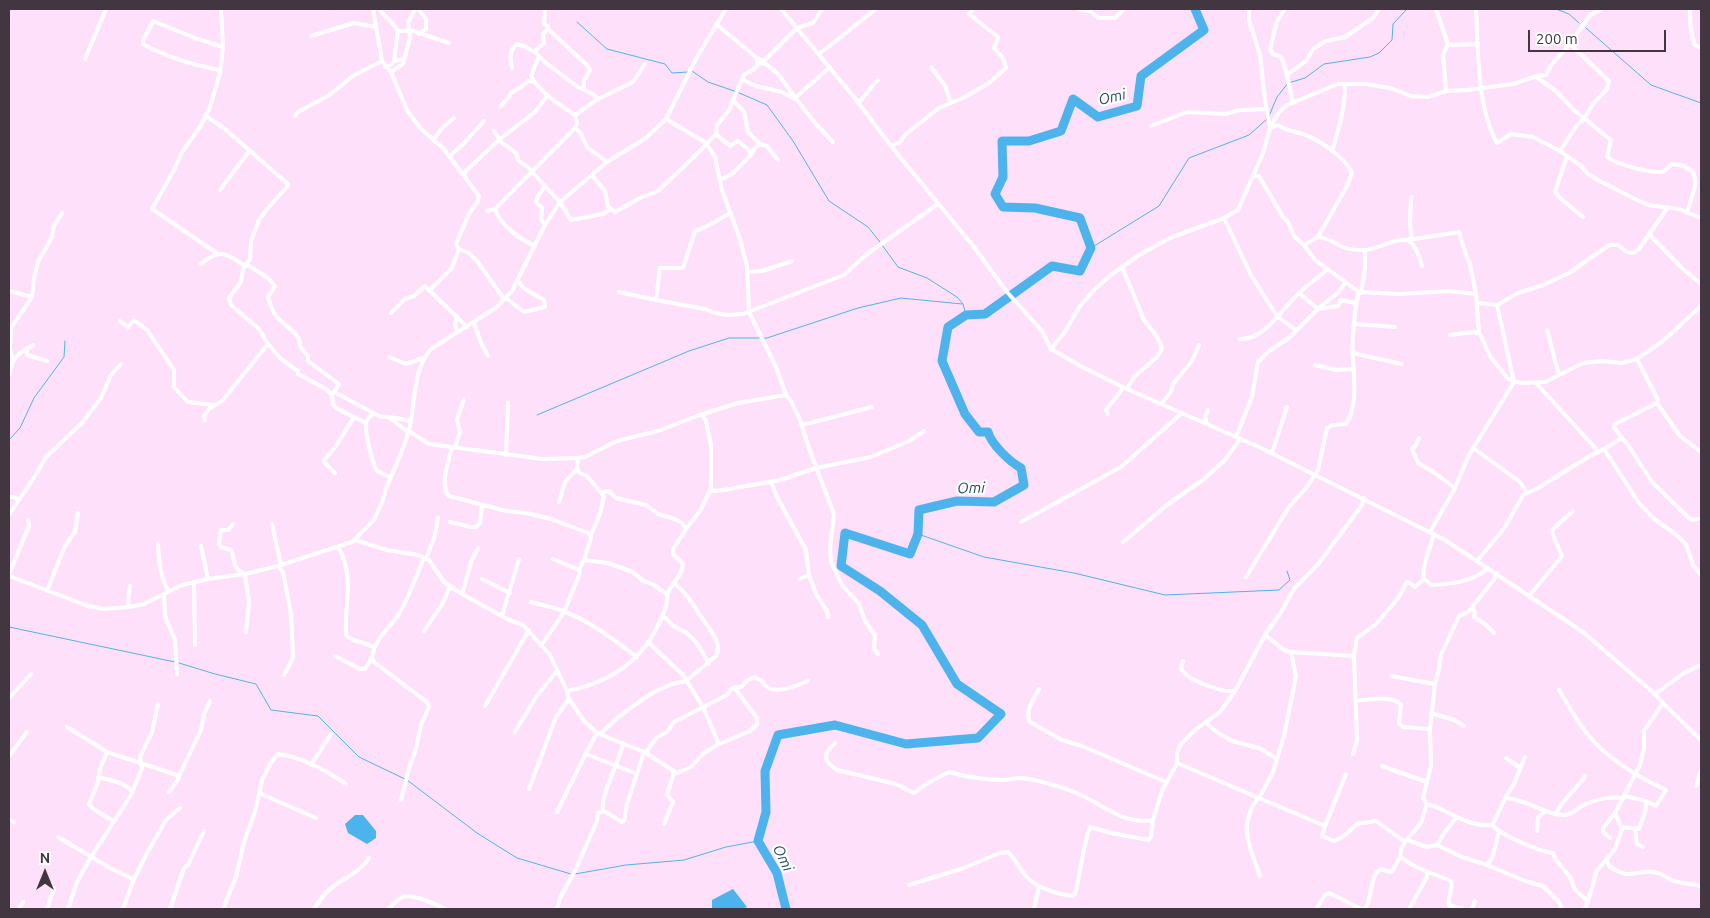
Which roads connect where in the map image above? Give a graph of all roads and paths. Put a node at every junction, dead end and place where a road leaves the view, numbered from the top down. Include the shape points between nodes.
1 (106, 9) edge
2 (221, 9) edge
3 (373, 9) edge
4 (380, 9) edge
5 (417, 9) edge
6 (545, 9) edge
7 (726, 9) edge
8 (781, 9) edge
9 (822, 9) edge
10 (876, 9) edge
11 (973, 9) edge
12 (1078, 9) edge
13 (1249, 9) edge
14 (1285, 9) edge
15 (1379, 9) edge
16 (1436, 9) edge
17 (1476, 9) edge
18 (1602, 9) edge
19 (1690, 9) edge
20 (1123, 10) edge
21 (716, 24) junction
22 (376, 27) junction
23 (797, 28) junction
24 (548, 29) junction
25 (398, 31) junction
26 (411, 32) junction
27 (419, 34) junction
28 (311, 36) dead end
29 (449, 42) dead end
30 (1448, 44) junction
31 (1478, 44) junction
32 (1570, 44) junction
33 (224, 47) junction
34 (1701, 48) edge
35 (537, 54) junction
36 (819, 54) junction
37 (757, 58) junction
38 (86, 59) dead end
39 (404, 59) junction
40 (382, 61) junction
41 (394, 61) junction
42 (758, 63) junction
43 (645, 64) dead end
44 (385, 67) junction
45 (830, 67) junction
46 (931, 67) dead end
47 (512, 68) dead end
48 (220, 70) junction
49 (391, 72) junction
50 (1287, 74) junction
51 (1534, 77) junction
52 (743, 80) junction
53 (878, 80) dead end
54 (535, 82) junction
55 (1346, 84) junction
56 (1480, 88) junction
57 (585, 90) junction
58 (1446, 91) junction
59 (548, 95) junction
60 (797, 98) junction
61 (598, 99) junction
62 (733, 100) junction
63 (950, 102) junction
64 (858, 103) junction
65 (1293, 103) junction
66 (500, 107) dead end
67 (1267, 110) junction
68 (575, 115) junction
69 (206, 116) junction
70 (295, 116) dead end
71 (454, 118) dead end
72 (666, 119) junction
73 (1584, 119) junction
74 (484, 120) dead end
75 (1151, 126) dead end
76 (575, 128) junction
77 (1270, 128) junction
78 (494, 131) dead end
79 (716, 134) junction
80 (500, 139) junction
81 (433, 140) junction
82 (833, 142) dead end
83 (706, 144) junction
84 (760, 144) junction
85 (891, 146) junction
86 (250, 150) junction
87 (1332, 151) junction
88 (1560, 151) junction
89 (751, 155) junction
90 (450, 156) junction
91 (1567, 156) junction
92 (778, 160) dead end
93 (607, 162) junction
94 (532, 172) junction
95 (592, 175) junction
96 (464, 176) junction
97 (1254, 176) junction
98 (720, 180) junction
99 (546, 186) junction
100 (220, 190) dead end
101 (1411, 197) dead end
102 (560, 202) junction
103 (938, 204) junction
104 (1668, 207) junction
105 (495, 209) junction
106 (610, 209) junction
107 (488, 212) dead end
108 (62, 213) dead end
109 (730, 213) junction
110 (1687, 213) junction
111 (1583, 217) dead end
112 (1224, 218) junction
113 (1701, 218) edge
114 (544, 225) junction
115 (1649, 234) junction
116 (1318, 237) junction
117 (1408, 240) junction
118 (1304, 245) junction
119 (535, 246) junction
120 (459, 249) junction
121 (1365, 251) junction
122 (218, 254) junction
123 (792, 261) dead end
124 (201, 264) dead end
125 (245, 265) junction
126 (1422, 266) dead end
127 (1122, 267) junction
128 (1328, 269) junction
129 (748, 272) junction
130 (518, 281) junction
131 (1345, 283) junction
132 (1701, 284) edge
133 (9, 291) edge
134 (429, 291) junction
135 (619, 292) dead end
136 (1360, 292) junction
137 (1299, 293) junction
138 (1476, 294) junction
139 (32, 297) junction
140 (505, 298) junction
141 (656, 300) junction
142 (1356, 303) junction
143 (1477, 304) junction
144 (1497, 305) junction
145 (1701, 306) edge
146 (1318, 309) junction
147 (749, 312) junction
148 (391, 313) dead end
149 (457, 316) junction
150 (1278, 317) junction
151 (120, 321) dead end
152 (474, 322) junction
153 (1355, 324) junction
154 (10, 327) edge
155 (467, 327) junction
156 (1395, 327) dead end
157 (1296, 330) junction
158 (1546, 330) dead end
159 (458, 332) junction
160 (1478, 333) junction
161 (1450, 335) dead end
162 (1239, 339) dead end
163 (268, 344) junction
164 (34, 345) dead end
165 (1198, 345) dead end
166 (9, 349) edge
167 (1051, 349) junction
168 (27, 350) junction
169 (1353, 353) junction
170 (488, 356) dead end
171 (389, 358) dead end
172 (424, 358) junction
173 (1637, 359) junction
174 (13, 361) junction
175 (47, 361) dead end
176 (121, 364) dead end
177 (1401, 364) dead end
178 (1315, 365) dead end
179 (1354, 368) junction
180 (9, 374) edge
181 (1559, 375) junction
182 (1514, 382) junction
183 (1535, 382) junction
184 (1125, 388) junction
185 (786, 395) junction
186 (464, 398) dead end
187 (508, 403) dead end
188 (1657, 403) junction
189 (1161, 404) junction
190 (215, 405) junction
191 (872, 407) dead end
192 (1287, 407) dead end
193 (1208, 410) dead end
194 (1182, 413) junction
195 (374, 414) junction
196 (702, 414) junction
197 (1108, 414) dead end
198 (354, 417) junction
199 (388, 417) junction
200 (205, 420) dead end
201 (410, 421) junction
202 (366, 423) junction
203 (1207, 424) junction
204 (802, 425) junction
205 (409, 431) junction
206 (924, 431) dead end
207 (1238, 438) junction
208 (1419, 438) dead end
209 (1622, 438) junction
210 (454, 447) junction
211 (1473, 448) junction
212 (1604, 449) junction
213 (1598, 451) junction
214 (1701, 452) edge
215 (1272, 453) junction
216 (506, 455) junction
217 (578, 458) junction
218 (816, 468) junction
219 (577, 469) junction
220 (335, 473) dead end
221 (1314, 474) junction
222 (390, 477) junction
223 (772, 482) junction
224 (1455, 488) junction
225 (710, 489) junction
226 (603, 492) junction
227 (1527, 493) junction
228 (9, 497) edge
229 (1364, 498) junction
230 (19, 500) junction
231 (559, 502) dead end
232 (482, 505) junction
233 (1573, 511) dead end
234 (78, 513) dead end
235 (9, 515) edge
236 (438, 518) dead end
237 (1698, 519) dead end
238 (28, 520) dead end
239 (450, 522) dead end
240 (1021, 522) dead end
241 (233, 524) dead end
242 (272, 524) dead end
243 (686, 529) junction
244 (1432, 533) junction
245 (591, 535) junction
246 (355, 540) junction
247 (1123, 542) dead end
248 (158, 544) dead end
249 (201, 546) dead end
250 (339, 548) junction
251 (478, 548) dead end
252 (425, 558) junction
253 (519, 559) dead end
254 (553, 559) dead end
255 (584, 560) junction
256 (1478, 560) junction
257 (279, 566) junction
258 (1488, 568) junction
259 (580, 570) junction
260 (1497, 573) junction
261 (245, 574) junction
262 (9, 575) edge
263 (809, 575) junction
264 (1701, 575) edge
265 (1246, 578) dead end
266 (208, 579) junction
267 (482, 579) dead end
268 (799, 579) dead end
269 (1424, 579) junction
270 (194, 582) junction
271 (675, 584) junction
272 (130, 586) dead end
273 (450, 586) junction
274 (47, 590) junction
275 (169, 592) junction
276 (510, 593) junction
277 (164, 594) junction
278 (462, 594) junction
279 (668, 595) junction
280 (1529, 596) junction
281 (531, 602) dead end
282 (129, 607) junction
283 (1472, 607) junction
284 (564, 612) junction
285 (502, 616) junction
286 (828, 617) dead end
287 (661, 618) junction
288 (529, 630) junction
289 (424, 631) dead end
290 (246, 632) dead end
291 (1494, 633) dead end
292 (1265, 635) junction
293 (649, 643) junction
294 (194, 645) dead end
295 (541, 646) junction
296 (375, 647) junction
297 (1290, 652) junction
298 (878, 654) dead end
299 (335, 656) dead end
300 (1354, 656) junction
301 (372, 657) junction
302 (637, 657) junction
303 (1183, 661) dead end
304 (709, 664) junction
305 (1701, 665) edge
306 (557, 671) junction
307 (31, 674) dead end
308 (177, 674) dead end
309 (284, 675) dead end
310 (1391, 676) dead end
311 (686, 681) junction
312 (808, 681) dead end
313 (1435, 684) junction
314 (734, 687) junction
315 (1038, 689) dead end
316 (1559, 690) dead end
317 (567, 691) junction
318 (1235, 691) junction
319 (1656, 694) junction
320 (9, 698) edge
321 (569, 699) junction
322 (210, 701) dead end
323 (1356, 701) junction
324 (1663, 703) junction
325 (158, 704) dead end
326 (485, 706) dead end
327 (702, 706) junction
328 (1431, 713) junction
329 (1205, 722) junction
330 (1464, 726) dead end
331 (67, 727) dead end
332 (1430, 729) junction
333 (28, 732) dead end
334 (515, 732) dead end
335 (331, 734) dead end
336 (599, 734) junction
337 (1701, 740) edge
338 (623, 743) junction
339 (835, 743) dead end
340 (717, 745) junction
341 (107, 752) junction
342 (644, 752) junction
343 (1353, 754) dead end
344 (9, 756) edge
345 (584, 756) junction
346 (1525, 757) dead end
347 (1506, 758) dead end
348 (1277, 759) junction
349 (140, 762) junction
350 (1177, 763) junction
351 (311, 765) junction
352 (617, 766) junction
353 (1382, 766) dead end
354 (143, 767) junction
355 (1520, 768) junction
356 (1701, 771) edge
357 (673, 772) junction
358 (637, 774) junction
359 (1346, 774) dead end
360 (1636, 774) junction
361 (179, 776) junction
362 (1585, 776) dead end
363 (98, 777) junction
364 (1166, 782) junction
365 (1427, 782) junction
366 (346, 784) dead end
367 (1696, 786) dead end
368 (529, 789) dead end
369 (133, 792) junction
370 (169, 792) dead end
371 (258, 793) junction
372 (1624, 797) junction
373 (1259, 798) junction
374 (1505, 798) junction
375 (401, 800) dead end
376 (1646, 802) junction
377 (1427, 804) junction
378 (180, 808) dead end
379 (603, 811) junction
380 (1546, 811) junction
381 (558, 812) dead end
382 (1556, 813) junction
383 (1615, 813) junction
384 (316, 818) dead end
385 (1456, 818) junction
386 (1152, 820) junction
387 (113, 821) junction
388 (664, 824) dead end
389 (1492, 825) junction
390 (1325, 826) junction
391 (1622, 827) junction
392 (1635, 829) junction
393 (204, 831) dead end
394 (1537, 831) dead end
395 (1499, 832) junction
396 (58, 837) dead end
397 (1610, 838) dead end
398 (1406, 841) junction
399 (1438, 845) junction
400 (1643, 847) dead end
401 (91, 856) junction
402 (1400, 857) junction
403 (369, 858) dead end
404 (1606, 861) junction
405 (1487, 865) junction
406 (1427, 871) junction
407 (1260, 876) dead end
408 (132, 881) junction
409 (909, 886) dead end
410 (1701, 886) edge
411 (1039, 887) junction
412 (54, 888) dead end
413 (1475, 901) dead end
414 (1588, 901) junction
415 (23, 902) dead end
416 (19, 909) edge
417 (47, 909) edge
418 (68, 909) edge
419 (123, 909) edge
420 (170, 909) edge
421 (223, 909) edge
422 (314, 909) edge
423 (388, 909) edge
424 (445, 909) edge
425 (557, 909) edge
426 (1034, 909) edge
427 (1316, 909) edge
428 (1365, 909) edge
429 (1409, 909) edge
430 (1462, 909) edge
431 (1472, 909) edge
432 (1562, 909) edge
433 (1585, 909) edge

1 - 38 street
2 - 33 street
3 - 22 street
4 - 25 street
5 - 26 street via 409,21
5 - 27 street via 426,21 426,29
6 - 24 street via 544,24
7 - 21 street
8 - 23 street
9 - 23 street via 813,23
10 - 36 street
11 - 63 street via 969,14 998,37 994,48 1004,58 1006,68 989,83
12 - 20 street via 1102,18 1115,18
13 - 67 street via 1260,55
14 - 50 street via 1277,21 1270,49 1281,57
15 - 50 street via 1373,18 1345,36 1326,41 1313,49 1306,62
16 - 30 street
17 - 31 street
18 - 32 street via 1590,15
19 - 34 street via 1692,38
21 - 37 street
21 - 72 street
22 - 28 street via 354,23
22 - 40 street
23 - 36 street
23 - 37 street via 764,61
24 - 35 street via 543,34 544,43 536,50
24 - 57 street via 588,66
25 - 26 street
25 - 41 street
26 - 27 street
26 - 39 street
27 - 29 street
30 - 31 street
30 - 58 street via 1443,55
31 - 56 street
32 - 51 street via 1546,75
32 - 73 street via 1609,81 1607,89
33 - 48 street
33 - 48 street via 153,21 143,41 165,56
35 - 47 street via 516,44 510,56
35 - 54 street via 532,76
35 - 57 street
36 - 45 street
37 - 42 street
39 - 41 street
39 - 49 street via 403,64
40 - 44 street
40 - 70 street via 353,76
41 - 44 street
42 - 52 street via 754,70 744,75
42 - 60 street via 766,64 778,74
43 - 61 street via 633,82
44 - 49 street
45 - 60 street
45 - 64 street
46 - 63 street via 946,87
48 - 69 street
49 - 81 street via 407,110 420,129
50 - 65 street
51 - 56 street via 1513,84
51 - 73 street via 1556,91
52 - 60 street
52 - 62 street
53 - 64 street
54 - 59 street
54 - 66 street via 528,81 515,90
55 - 58 street via 1390,88 1419,97
55 - 65 street via 1330,86
55 - 87 street via 1342,119
56 - 58 street
56 - 88 street via 1496,143 1511,134 1518,134 1533,137
57 - 61 street
59 - 68 street
59 - 80 street via 535,112
60 - 82 street
61 - 68 street
62 - 79 street
62 - 84 street via 744,112 748,132
63 - 85 street
64 - 85 street
65 - 77 street via 1279,112
67 - 75 street via 1240,110 1226,114 1187,112
67 - 77 street
68 - 76 street
69 - 86 street
69 - 122 street via 182,152 152,209
71 - 81 street
72 - 83 street
72 - 93 street via 646,138
73 - 88 street
73 - 110 street via 1611,140 1607,157 1612,161 1643,171 1664,172 1672,164 1693,172 1696,183
74 - 90 street
76 - 93 street via 587,147
76 - 94 street
77 - 87 street via 1278,125 1304,134
77 - 97 street
78 - 80 street
79 - 83 street
79 - 89 street via 730,146 738,141 750,150
80 - 94 street
80 - 96 street
81 - 90 street
83 - 98 street via 715,157
83 - 106 street via 658,191 619,211
84 - 89 street
84 - 92 street via 767,146
85 - 103 street
86 - 100 street
86 - 125 street via 288,187 259,220 251,241 250,259
87 - 116 street via 1347,163 1352,172
88 - 91 street
89 - 98 street via 732,174
90 - 96 street
91 - 104 street via 1598,180 1648,204
91 - 111 street via 1555,192
93 - 95 street
94 - 99 street
94 - 105 street
95 - 102 street
95 - 106 street via 605,191
96 - 120 street via 479,196 456,244
97 - 112 street via 1238,210
97 - 118 street via 1260,176 1294,236
98 - 109 street
99 - 102 street
99 - 114 street via 536,202 542,208
101 - 117 street via 1412,238
102 - 106 street via 571,220 603,214
102 - 114 street
103 - 147 street via 867,254 844,275
103 - 167 street via 1042,331
104 - 110 street
104 - 115 street
105 - 107 street
105 - 119 street via 500,219 524,241
108 - 139 street via 38,262
109 - 129 street
109 - 141 street via 695,231 683,268 660,268
110 - 113 street
112 - 127 street via 1170,238
112 - 150 street via 1251,275
114 - 119 street
115 - 132 street
115 - 144 street via 1633,253 1618,245 1609,245 1569,273
116 - 118 street
116 - 121 street via 1333,240 1344,248
117 - 121 street via 1386,242
117 - 126 street via 1418,253
117 - 138 street via 1459,232
118 - 128 street via 1315,260
119 - 130 street
120 - 134 street via 452,268
120 - 140 street via 477,261
121 - 136 street
122 - 124 street
122 - 125 street via 228,254
123 - 129 street
125 - 163 street via 240,285 229,298 231,305 258,329
125 - 195 street via 268,278 275,286 268,297 274,314 301,341 300,346 308,361 339,384 334,392
127 - 167 street via 1095,288
127 - 184 street via 1144,320 1162,347 1157,357
128 - 131 street
128 - 137 street
129 - 147 street
130 - 140 street
130 - 140 street via 544,300 544,307 524,312
131 - 136 street
131 - 146 street
133 - 139 street
134 - 148 street via 425,286
134 - 149 street
135 - 141 street
136 - 138 street via 1450,291
136 - 142 street
137 - 146 street
137 - 150 street
138 - 143 street
139 - 154 street
140 - 152 street
141 - 147 street via 728,315
142 - 146 street via 1341,300 1338,306
142 - 153 street
143 - 144 street
143 - 160 street
144 - 182 street
145 - 173 street via 1663,341
146 - 157 street
147 - 185 street via 776,366
149 - 155 street
149 - 159 street via 455,325
150 - 157 street
150 - 162 street via 1257,335
151 - 190 street via 128,326 134,320 147,330 175,371 174,387 188,402
152 - 155 street
152 - 170 street
153 - 156 street
153 - 169 street
154 - 166 street
155 - 159 street
157 - 207 street via 1258,362 1252,397
158 - 181 street
159 - 172 street via 431,349
160 - 161 street
160 - 182 street via 1497,366
163 - 190 street via 228,395
163 - 198 street via 298,374 326,389 334,398 336,408
164 - 168 street
165 - 189 street via 1192,361
166 - 174 street
167 - 184 street
168 - 174 street
168 - 175 street via 27,355
169 - 177 street
169 - 179 street
171 - 172 street via 406,364
172 - 201 street via 416,380
173 - 181 street via 1622,363 1583,363
173 - 188 street
174 - 180 street
176 - 230 street via 111,375 101,398 72,433 46,457
178 - 179 street via 1336,370
179 - 221 street via 1352,412 1346,424 1327,428 1318,470
181 - 183 street via 1545,382
182 - 183 street
182 - 211 street
183 - 213 street
184 - 189 street
184 - 197 street via 1106,410
185 - 196 street via 738,403
185 - 204 street
186 - 210 street via 457,420 460,432
187 - 216 street
188 - 209 street via 1615,424 1614,428
188 - 214 street via 1680,436
189 - 194 street
190 - 200 street via 204,416
191 - 204 street
192 - 215 street
193 - 203 street
194 - 203 street
194 - 240 street via 1121,467
195 - 199 street
195 - 202 street
196 - 217 street via 658,431 617,441
196 - 225 street via 711,445
198 - 202 street
198 - 220 street via 324,460
199 - 201 street
199 - 205 street
201 - 205 street
202 - 222 street via 374,467
203 - 207 street
204 - 218 street
205 - 210 street via 428,444
205 - 222 street
206 - 218 street via 871,457
207 - 215 street
207 - 247 street via 1225,460 1204,479
208 - 224 street via 1412,449 1418,463
209 - 212 street
209 - 237 street via 1652,482 1689,518
210 - 216 street
210 - 232 street via 445,480 446,492 454,498
211 - 224 street
211 - 227 street via 1520,482
212 - 213 street
212 - 264 street via 1639,503 1686,544 1693,565
213 - 227 street
215 - 221 street
216 - 217 street
217 - 219 street
218 - 223 street
218 - 298 street via 834,514 830,548 832,562 842,585 859,604 875,635 874,649
219 - 226 street
219 - 231 street via 566,482
221 - 229 street
221 - 265 street via 1289,507
222 - 246 street via 374,520
223 - 225 street via 724,490
223 - 263 street via 806,550
224 - 244 street
225 - 243 street via 700,511
226 - 243 street via 609,491 616,498 646,504 658,514 682,523
226 - 245 street via 604,500
227 - 256 street
228 - 230 street
229 - 244 street
229 - 292 street via 1319,563 1294,589
230 - 235 street
232 - 239 street via 480,523 476,527
232 - 245 street via 551,519
233 - 280 street via 1552,530 1562,556
234 - 274 street via 75,532 65,546
236 - 252 street
238 - 262 street via 29,526
241 - 261 street via 228,530 221,530 219,544 231,550 237,570
242 - 257 street
243 - 271 street via 673,549 673,554 683,564
244 - 256 street
244 - 269 street
245 - 255 street
246 - 250 street
246 - 252 street
248 - 275 street via 159,564
249 - 266 street
250 - 257 street
250 - 296 street via 346,564 349,591 346,635
251 - 278 street
252 - 273 street
252 - 296 street via 399,614 384,630
253 - 276 street
254 - 259 street
255 - 259 street
255 - 279 street via 608,563 633,572
256 - 258 street
257 - 261 street
257 - 309 street via 291,614 293,658
258 - 260 street
258 - 269 street via 1463,582 1432,585
259 - 284 street
260 - 280 street
260 - 283 street
261 - 266 street
261 - 290 street via 249,602
262 - 274 street
263 - 268 street
263 - 286 street
266 - 270 street
267 - 276 street
269 - 300 street via 1415,587 1406,583 1399,597 1376,624 1356,638
270 - 275 street
270 - 294 street
271 - 279 street
271 - 304 street via 684,591 712,631 719,652
272 - 282 street
273 - 278 street
273 - 289 street
274 - 282 street via 88,606 104,609
275 - 277 street
276 - 285 street
277 - 282 street
277 - 308 street via 165,616 175,640
278 - 285 street
279 - 287 street
280 - 319 street via 1583,632
281 - 284 street
283 - 291 street via 1474,617
283 - 313 street via 1459,616 1441,655
284 - 295 street
284 - 302 street via 608,634
285 - 288 street
287 - 293 street
287 - 304 street via 686,632
288 - 295 street
288 - 326 street
292 - 297 street
292 - 318 street
293 - 302 street
293 - 311 street via 678,669
295 - 306 street
296 - 301 street
297 - 300 street
297 - 348 street via 1296,676
299 - 301 street via 360,669 365,669
300 - 323 street
301 - 375 street via 429,707 420,725
302 - 317 street via 606,678
303 - 318 street via 1182,672 1190,678 1228,692
304 - 311 street
305 - 319 street
306 - 317 street
306 - 334 street via 536,697
307 - 320 street
310 - 313 street
311 - 327 street
311 - 336 street via 654,692
312 - 314 street via 778,690 765,687 762,681 754,678 741,687
313 - 328 street
314 - 327 street via 727,695
314 - 340 street via 757,718 757,724 744,734
315 - 364 street via 1028,712 1030,722 1062,740
316 - 360 street via 1588,735
317 - 321 street
318 - 329 street via 1220,712
319 - 324 street
321 - 336 street via 584,721
321 - 368 street via 556,717
322 - 361 street via 202,730
323 - 332 street via 1398,701 1403,726
323 - 343 street via 1357,740
324 - 337 street
324 - 360 street via 1644,731 1644,748
325 - 349 street via 152,732
327 - 340 street
327 - 342 street via 674,722
328 - 330 street
328 - 332 street
329 - 348 street via 1232,741 1260,748
329 - 350 street via 1181,744
331 - 341 street
332 - 365 street via 1431,766
333 - 344 street
335 - 351 street
336 - 338 street
336 - 345 street
338 - 342 street
338 - 352 street
339 - 386 street via 827,750 826,756 829,764 837,770 896,784 914,793 950,772 971,778 1022,778 1074,792 1124,817
340 - 357 street via 690,767
341 - 349 street
341 - 363 street
342 - 357 street
342 - 358 street
345 - 352 street
345 - 381 street
346 - 355 street
347 - 355 street
348 - 373 street
349 - 354 street
350 - 364 street
350 - 373 street
351 - 366 street
351 - 371 street via 278,754 270,764
352 - 358 street
352 - 379 street via 608,785
353 - 365 street
354 - 361 street via 152,766
354 - 369 street
355 - 374 street
356 - 367 street
357 - 388 street via 667,795 673,802
358 - 379 street via 622,822
359 - 390 street
360 - 372 street
360 - 376 street via 1666,790 1656,806
361 - 370 street
362 - 382 street
363 - 369 street via 116,781
363 - 387 street via 89,804
364 - 386 street
365 - 377 street via 1423,798
369 - 387 street
371 - 384 street
371 - 421 street via 236,877
372 - 376 street
372 - 382 street via 1606,797 1569,814
372 - 383 street
373 - 390 street
373 - 407 street via 1248,815 1246,832
374 - 380 street via 1530,803
374 - 389 street
376 - 392 street via 1644,818 1639,829
377 - 385 street
377 - 398 street via 1421,823
378 - 408 street via 166,820
379 - 425 street via 598,813
380 - 382 street
380 - 394 street via 1538,818
383 - 391 street
383 - 397 street via 1603,828
385 - 389 street
385 - 399 street
386 - 411 street via 1149,840 1090,827 1082,852 1076,894 1073,896
387 - 401 street
389 - 395 street
390 - 398 street via 1322,836 1334,841 1357,824 1376,821
391 - 392 street
391 - 404 street via 1619,841
392 - 400 street via 1637,844
393 - 420 street via 184,868
395 - 405 street
395 - 414 street via 1552,853 1570,877 1575,890
396 - 401 street
398 - 399 street via 1427,847
398 - 402 street via 1400,849
399 - 405 street
401 - 408 street
401 - 418 street
402 - 406 street
402 - 428 street via 1390,872 1381,869 1377,872
403 - 422 street via 346,879 329,889
404 - 410 street via 1623,874 1656,872 1672,880
404 - 414 street via 1596,872
405 - 432 street via 1543,886
406 - 429 street via 1427,877
406 - 430 street via 1451,881 1449,905
408 - 419 street
409 - 411 street via 1008,852
411 - 426 street
412 - 417 street
413 - 431 street
414 - 433 street
415 - 416 street
423 - 424 street via 408,896 433,902
427 - 428 street via 1329,893

